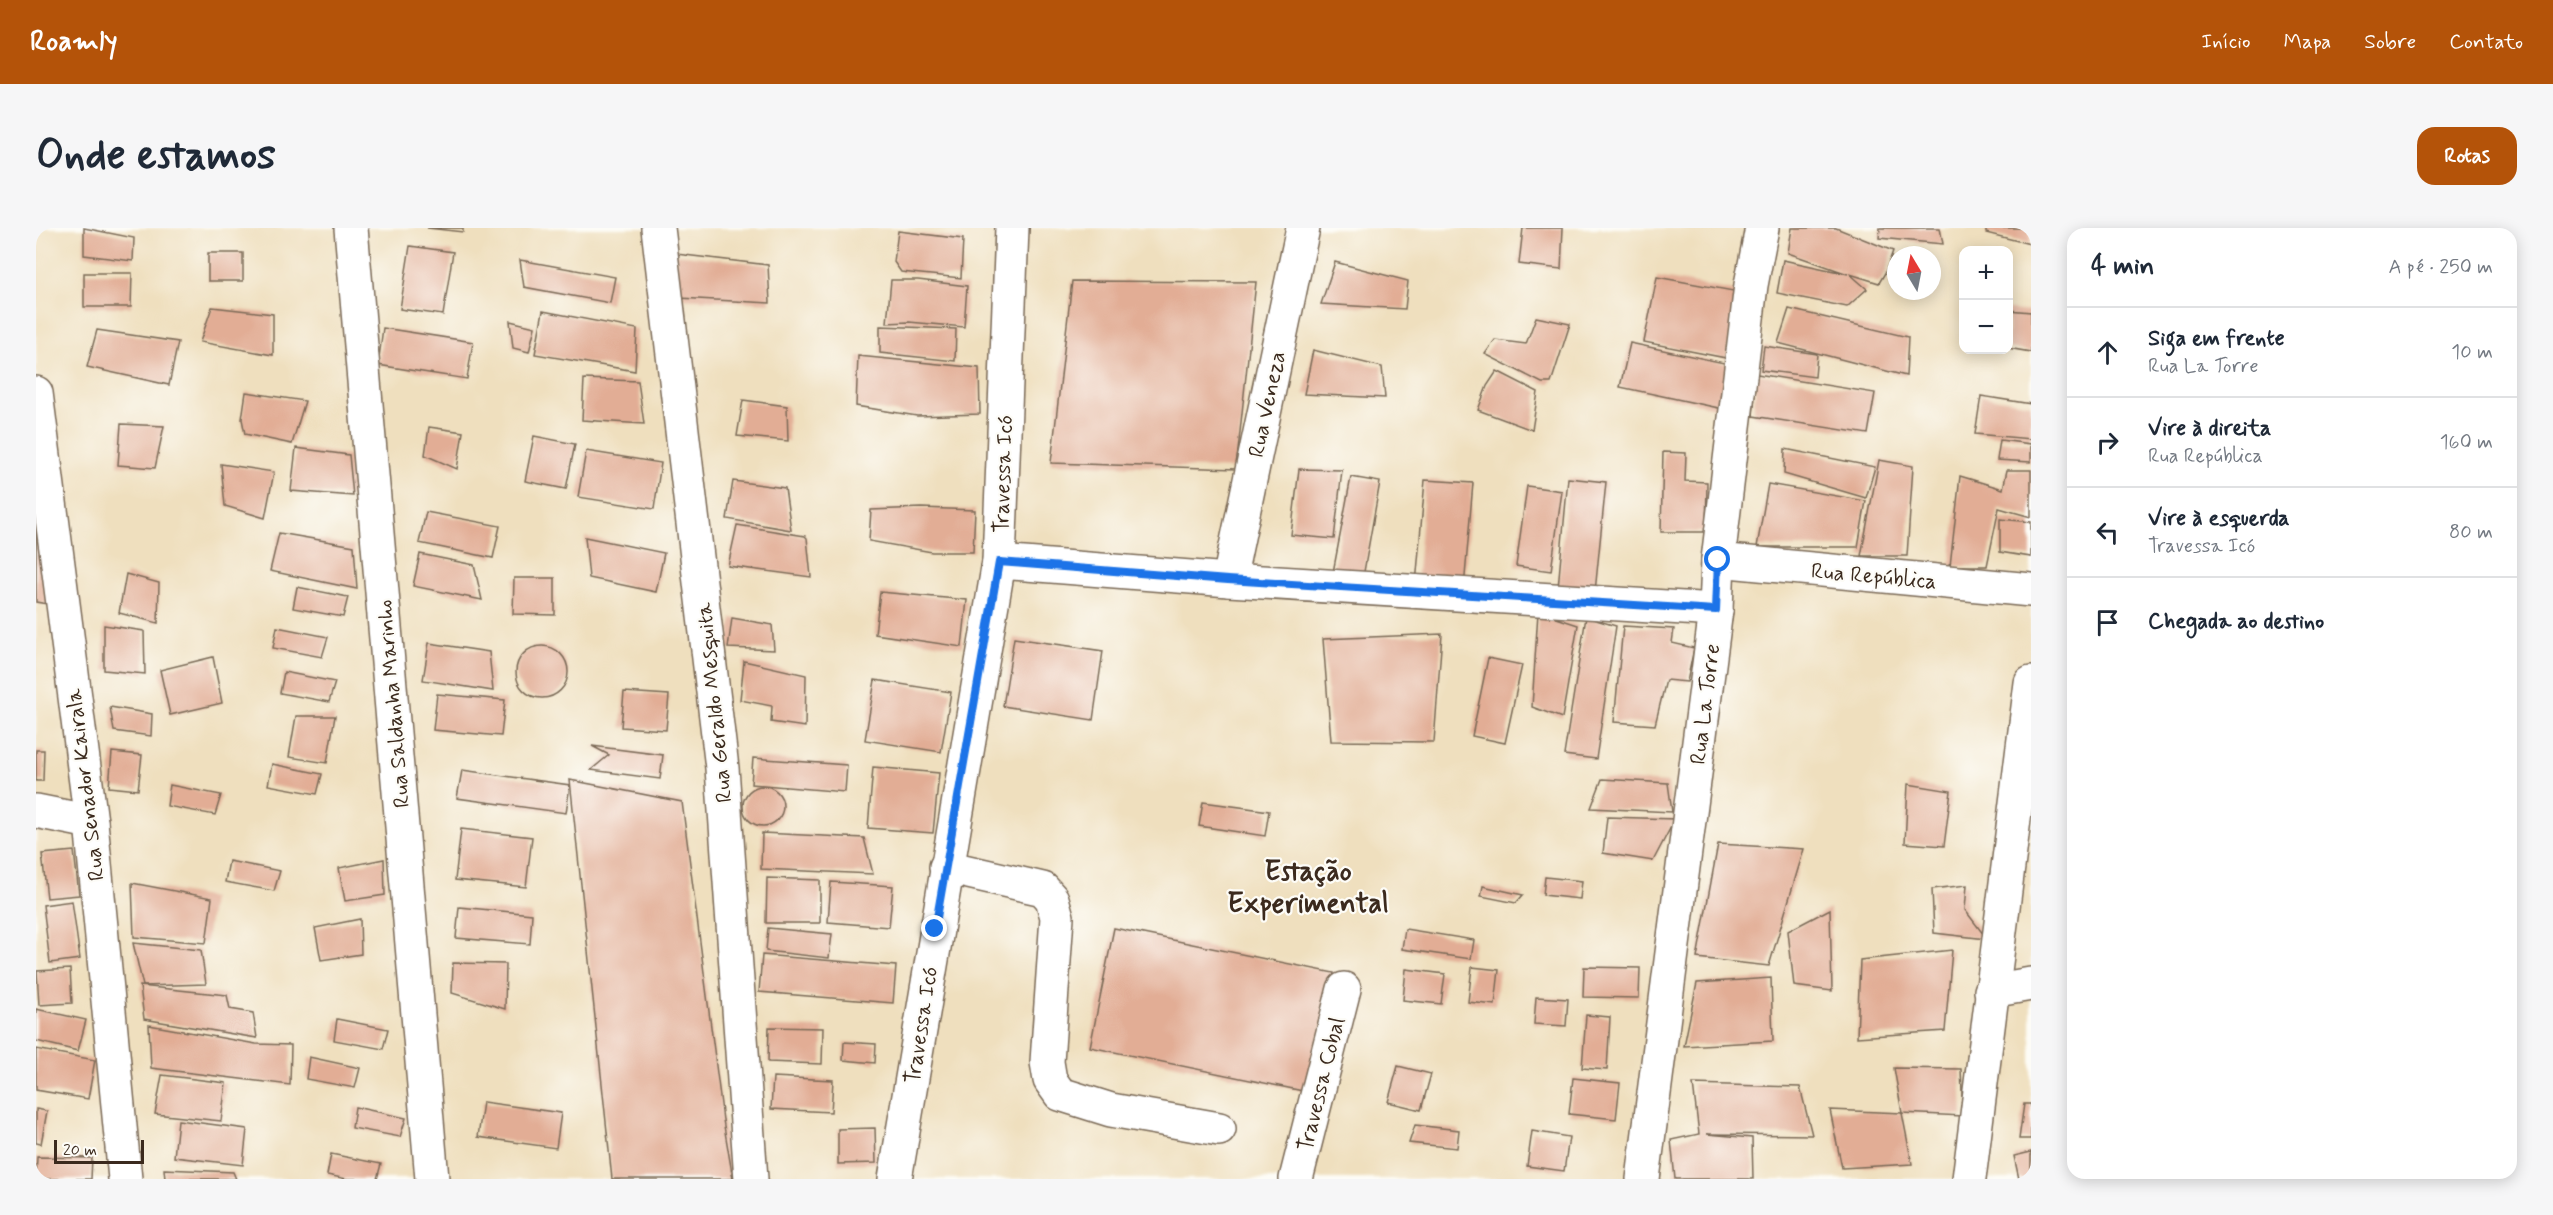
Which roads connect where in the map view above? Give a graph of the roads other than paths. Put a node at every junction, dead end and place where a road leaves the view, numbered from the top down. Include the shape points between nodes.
1 (351, 228) edge
2 (658, 228) edge
3 (1012, 228) edge
4 (1303, 228) edge
5 (1762, 228) edge
6 (36, 393) edge
7 (1718, 560) junction
8 (999, 562) junction
9 (1228, 580) junction
10 (2031, 590) edge
11 (1716, 610) junction
12 (50, 626) edge
13 (2031, 683) edge
14 (36, 811) edge
15 (91, 822) junction
16 (946, 867) junction
17 (2031, 984) edge
18 (1344, 989) dead end
19 (1990, 991) junction
20 (1219, 1129) dead end
21 (125, 1179) edge
22 (432, 1179) edge
23 (751, 1179) edge
24 (895, 1179) edge
25 (1296, 1179) edge
26 (1643, 1179) edge
27 (1969, 1179) edge

1 - 22 street, Rua Saldanha Marinho
2 - 23 street, Rua Geraldo Mesquita via 722,768
3 - 8 street, Travessa Icó
4 - 9 street, Rua Veneza
5 - 7 street, Rua La Torre via 1751,285
6 - 12 street, Rua Senador Kairala
7 - 10 street, Rua República
7 - 11 street, Rua La Torre
8 - 9 street
8 - 16 street, Travessa Icó
9 - 11 street
11 - 26 street, Rua La Torre
12 - 15 street, Rua Senador Kairala
13 - 19 street
14 - 15 street
15 - 21 street, Rua Senador Kairala
16 - 20 street via 1043,890 1052,900 1058,917 1047,1062 1050,1080 1060,1094 1111,1110
16 - 24 street, Travessa Icó
17 - 19 street
18 - 25 street, Travessa Cobal
19 - 27 street

